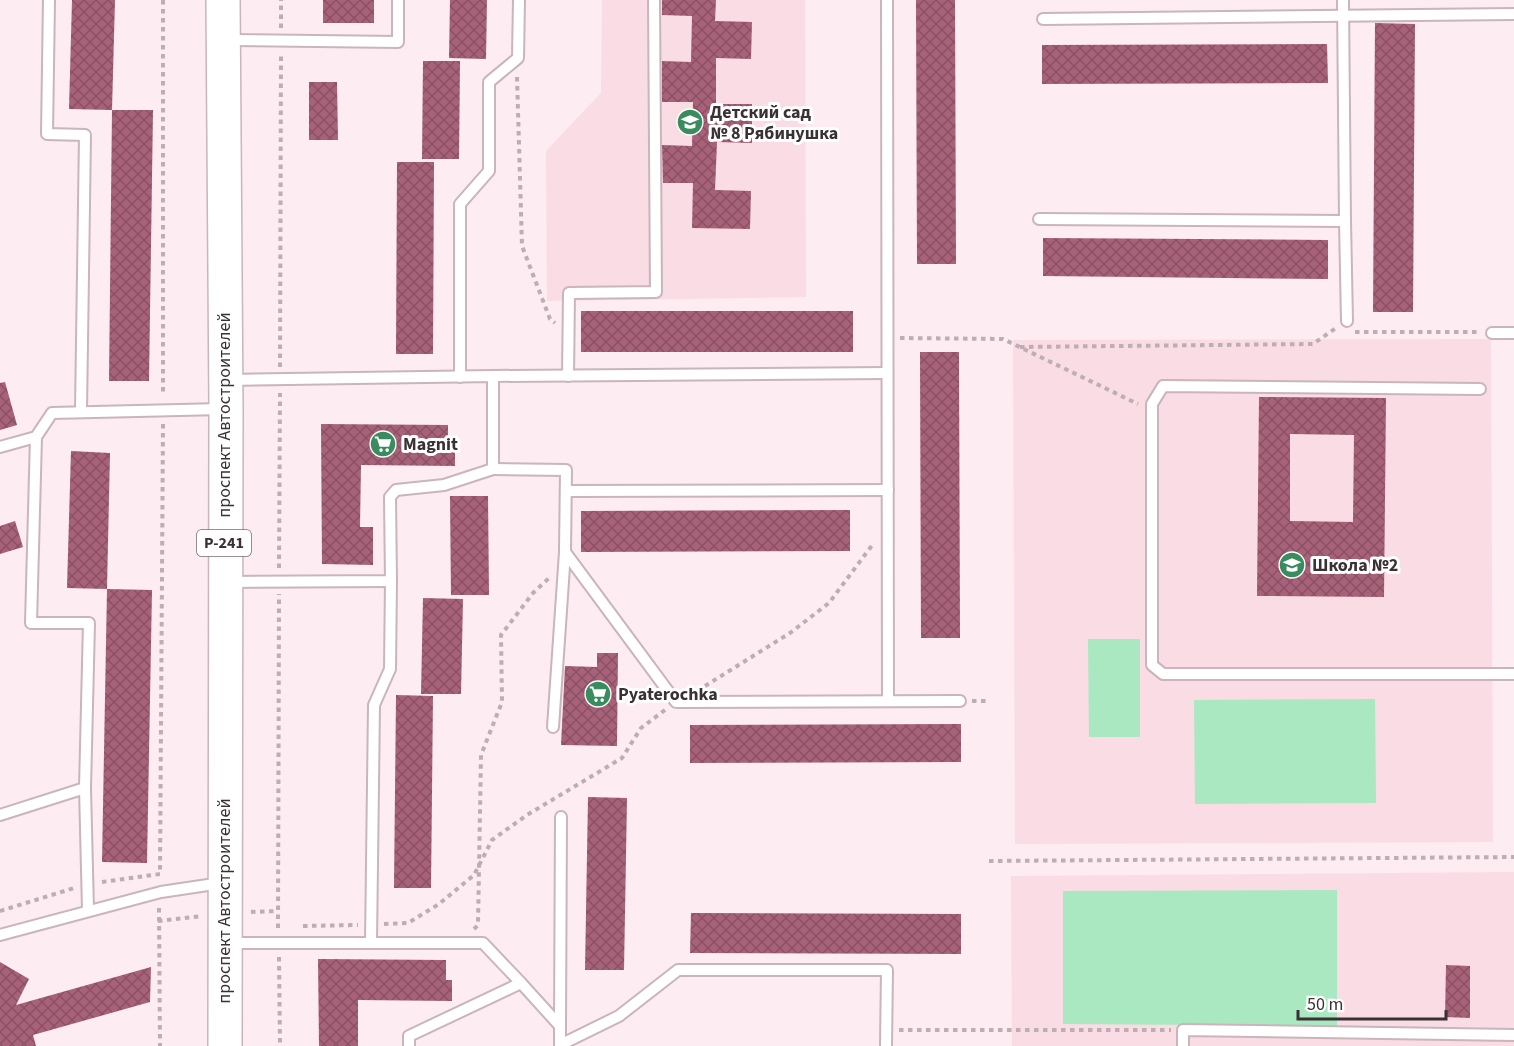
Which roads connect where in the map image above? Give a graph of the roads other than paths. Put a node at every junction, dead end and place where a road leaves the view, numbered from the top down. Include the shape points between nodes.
1 (49, 0) edge
2 (213, 0) edge
3 (223, 0) edge
4 (398, 0) edge
5 (519, 0) edge
6 (654, 0) edge
7 (886, 0) edge
8 (1343, 0) edge
9 (1514, 14) edge
10 (1344, 18) junction
11 (1043, 19) dead end
12 (223, 40) junction
13 (1039, 219) dead end
14 (1345, 221) junction
15 (1347, 321) road end
16 (1492, 333) road end
17 (1514, 333) edge
18 (887, 373) junction
19 (493, 376) junction
20 (568, 376) junction
21 (460, 377) junction
22 (1480, 389) dead end
23 (225, 394) junction
24 (81, 411) junction
25 (36, 437) junction
26 (0, 447) edge
27 (493, 470) junction
28 (566, 490) junction
29 (888, 490) junction
30 (565, 552) junction
31 (391, 581) junction
32 (224, 582) junction
33 (1514, 674) edge
34 (888, 701) junction
35 (960, 701) dead end
36 (553, 727) dead end
37 (85, 788) junction
38 (0, 815) edge
39 (561, 817) dead end
40 (224, 882) junction
41 (88, 910) junction
42 (371, 933) junction
43 (0, 936) edge
44 (225, 943) junction
45 (520, 983) junction
46 (560, 1026) junction
47 (1514, 1035) edge
48 (225, 1046) edge
49 (409, 1046) edge
50 (560, 1046) edge
51 (886, 1046) edge
52 (1183, 1046) edge

1 - 24 lane via 47,134 85,135
2 - 12 lane
3 - 12 highway, проспект Автостроителей / Р-241
4 - 12 lane via 398,42
5 - 21 lane via 518,58 489,82 489,171 460,204
6 - 20 lane via 656,292 569,293
7 - 18 lane
8 - 10 lane
9 - 10 lane
10 - 11 lane
10 - 14 lane
12 - 23 highway, проспект Автостроителей / Р-241
13 - 14 lane
14 - 15 lane
16 - 17 lane
18 - 20 lane
18 - 29 lane
19 - 20 lane
19 - 21 lane
19 - 27 lane
21 - 23 lane via 280,379
22 - 33 lane via 1163,386 1152,404 1152,665 1163,674
23 - 24 lane via 163,410
23 - 32 highway, проспект Автостроителей / Р-241
24 - 25 lane via 52,412
25 - 26 lane
25 - 37 lane via 31,623 89,623
27 - 28 lane via 566,470
27 - 31 lane via 444,486 396,490 390,497
28 - 29 lane
28 - 30 lane
29 - 34 lane
30 - 34 lane via 676,702
30 - 36 lane
31 - 32 lane
31 - 42 lane via 390,669 374,705
32 - 40 highway, проспект Автостроителей / Р-241
34 - 35 lane
37 - 38 lane
37 - 41 lane
39 - 46 lane
40 - 41 lane via 160,892
40 - 44 highway, проспект Автостроителей / Р-241
41 - 43 lane
42 - 44 lane via 278,943
42 - 45 lane via 483,943
44 - 48 highway, проспект Автостроителей / Р-241
45 - 46 lane
45 - 49 lane via 409,1036
46 - 50 lane
47 - 52 lane via 1183,1030
50 - 51 lane via 619,1016 678,970 887,970

